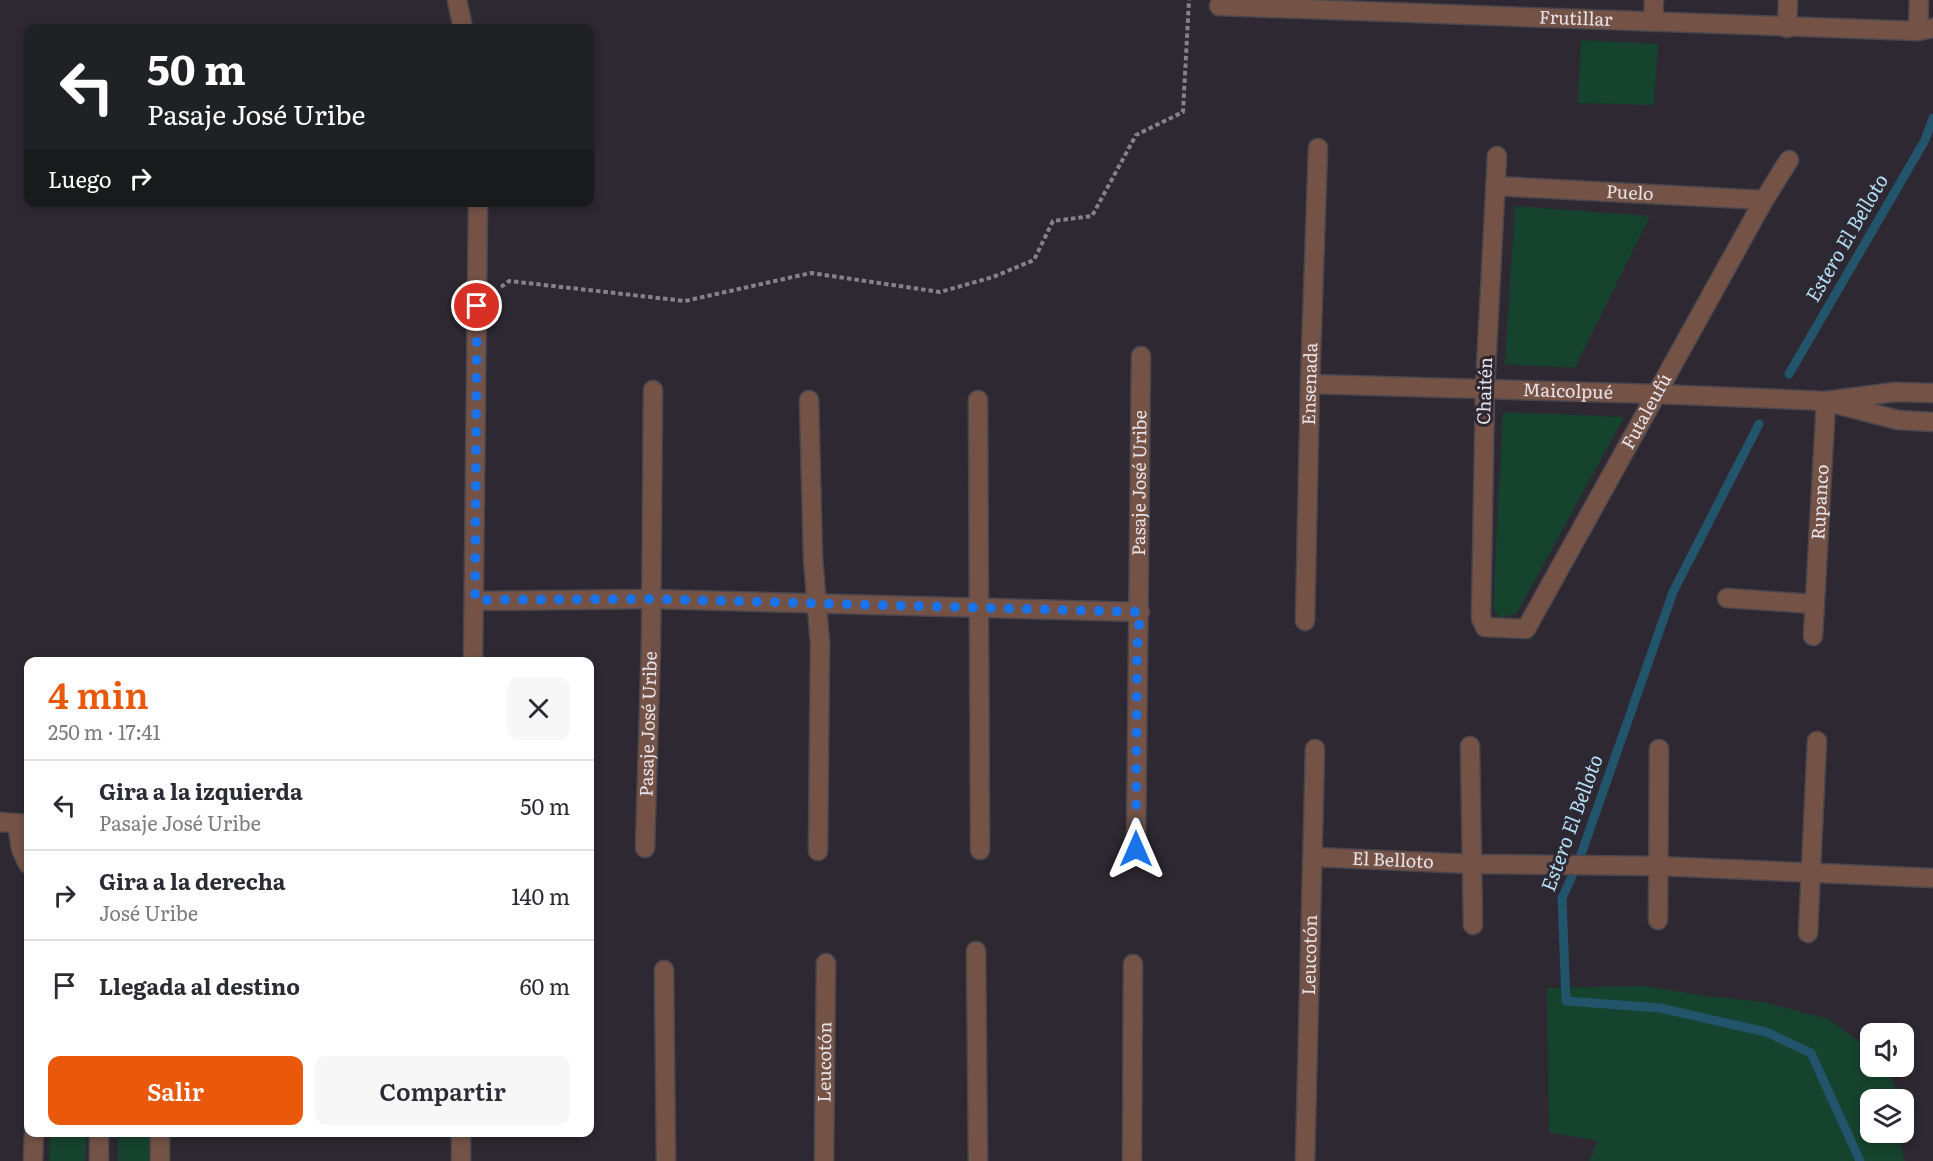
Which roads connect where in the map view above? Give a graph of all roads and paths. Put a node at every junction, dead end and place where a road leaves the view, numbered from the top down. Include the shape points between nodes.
1 (457, 0) edge
2 (1189, 0) edge
3 (1654, 0) edge
4 (1788, 0) edge
5 (1919, 0) edge
6 (1219, 6) dead end
7 (1474, 7) edge
8 (1653, 22) junction
9 (461, 24) edge
10 (1787, 28) junction
11 (1925, 30) edge
12 (1318, 148) dead end
13 (1497, 156) dead end
14 (1789, 160) dead end
15 (1495, 186) junction
16 (1764, 200) junction
17 (478, 207) edge
18 (477, 306) junction
19 (1141, 356) dead end
20 (1310, 384) junction
21 (1485, 389) junction
22 (654, 390) dead end
23 (1933, 393) edge
24 (1656, 394) junction
25 (809, 400) dead end
26 (978, 400) dead end
27 (1826, 401) junction
28 (1933, 422) edge
29 (1727, 598) dead end
30 (651, 599) junction
31 (475, 600) junction
32 (816, 603) junction
33 (1815, 604) junction
34 (980, 607) junction
35 (1140, 612) junction
36 (1305, 621) dead end
37 (1485, 627) joint
38 (1813, 636) dead end
39 (473, 657) edge
40 (1817, 741) dead end
41 (1470, 746) dead end
42 (1315, 749) dead end
43 (1659, 749) dead end
44 (15, 824) edge
45 (645, 848) dead end
46 (1136, 849) dead end
47 (980, 850) dead end
48 (818, 851) dead end
49 (24, 855) edge
50 (1313, 857) junction
51 (1472, 864) junction
52 (1658, 866) junction
53 (1810, 874) junction
54 (1933, 878) edge
55 (1658, 920) dead end
56 (1473, 925) dead end
57 (1808, 933) dead end
58 (976, 951) dead end
59 (826, 963) dead end
60 (1133, 964) dead end
61 (664, 970) dead end
62 (34, 1137) edge
63 (99, 1137) edge
64 (160, 1137) edge
65 (461, 1137) edge
66 (33, 1161) edge
67 (99, 1161) edge
68 (160, 1161) edge
69 (461, 1161) edge
70 (666, 1161) edge
71 (824, 1161) edge
72 (978, 1161) edge
73 (1132, 1161) edge
74 (1305, 1161) edge

1 - 9 street
2 - 18 path via 1183,112 1136,135 1092,216 1053,221 1034,260 940,292 811,273 685,301 509,281
3 - 8 street
4 - 10 street
5 - 11 street
6 - 7 street, Frutillar
7 - 8 street, Frutillar
8 - 10 street, Frutillar
10 - 11 street, Frutillar
12 - 20 street, Ensenada
13 - 15 street, Chaitén
14 - 16 street, Futaleufú
15 - 16 street, Puelo
15 - 21 street, Chaitén
16 - 24 street, Futaleufú
17 - 18 street
18 - 31 street
19 - 35 street, Pasaje José Uribe
20 - 21 street, Maicolpué
20 - 36 street, Ensenada
21 - 24 street, Maicolpué
21 - 37 street, Chaitén via 1481,618
22 - 30 street, Pasaje José Uribe
23 - 27 street, Maicolpué via 1895,392
24 - 27 street, Maicolpué
24 - 37 street, Futaleufú via 1526,629
25 - 32 street
26 - 34 street
27 - 28 street, Maicolpué via 1898,420
27 - 33 street, Rupanco
29 - 33 street
30 - 31 street
30 - 32 street
30 - 45 street, Pasaje José Uribe
31 - 39 street
32 - 34 street
32 - 48 street via 820,644
33 - 38 street, Rupanco
34 - 35 street
34 - 47 street
35 - 46 street, Pasaje José Uribe
40 - 53 street
41 - 51 street
42 - 50 street, Leucotón
43 - 52 street
44 - 49 street
50 - 51 street, El Belloto
50 - 74 street, Leucotón
51 - 52 street, El Belloto
51 - 56 street
52 - 53 street, El Belloto
52 - 55 street
53 - 54 street, El Belloto
53 - 57 street
58 - 72 street
59 - 71 street, Leucotón
60 - 73 street
61 - 70 street
62 - 66 street
63 - 67 street
64 - 68 street
65 - 69 street

